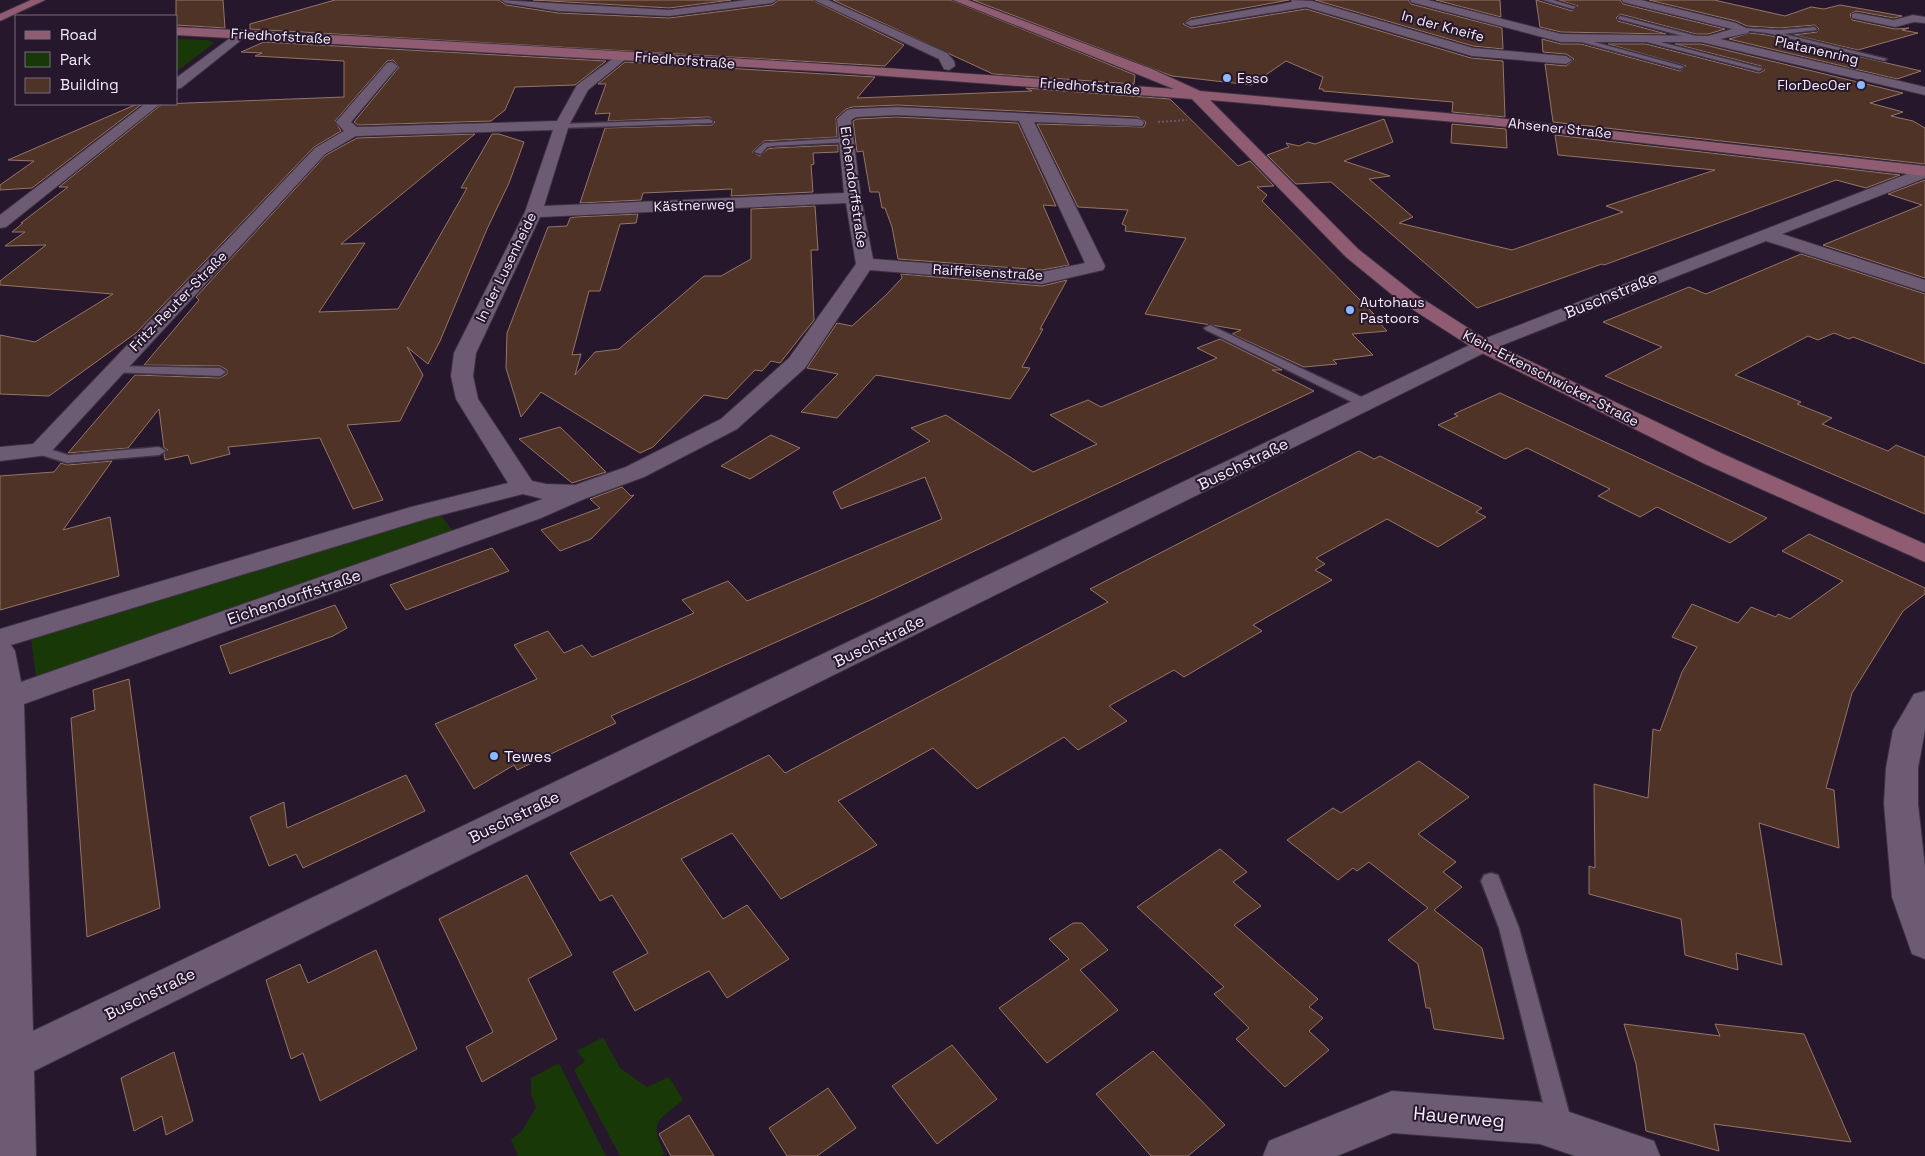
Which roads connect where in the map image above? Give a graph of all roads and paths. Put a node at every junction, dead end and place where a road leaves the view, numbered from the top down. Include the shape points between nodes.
1 (40, 0) edge
2 (506, 0) edge
3 (766, 0) edge
4 (819, 0) edge
5 (958, 0) edge
6 (1415, 0) edge
7 (1546, 0) edge
8 (1627, 0) edge
9 (1302, 2) edge
10 (1573, 7) dead end
11 (1856, 16) dead end
12 (1620, 18) dead end
13 (0, 20) edge
14 (1919, 20) edge
15 (1191, 22) dead end
16 (15, 23) edge
17 (1815, 29) dead end
18 (1744, 30) junction
19 (178, 31) edge
20 (1769, 32) junction
21 (241, 34) junction
22 (1550, 36) junction
23 (1700, 38) junction
24 (1576, 39) junction
25 (1641, 39) junction
26 (622, 56) junction
27 (1514, 56) junction
28 (1884, 59) dead end
29 (1566, 60) dead end
30 (392, 66) dead end
31 (949, 66) dead end
32 (1680, 66) dead end
33 (1759, 69) dead end
34 (1147, 72) junction
35 (178, 83) edge
36 (1104, 87) junction
37 (1925, 91) edge
38 (1194, 93) junction
39 (1260, 99) junction
40 (152, 105) edge
41 (1220, 117) junction
42 (1025, 119) junction
43 (709, 121) dead end
44 (1138, 123) joint
45 (561, 125) junction
46 (353, 132) junction
47 (847, 140) junction
48 (758, 152) dead end
49 (1925, 171) edge
50 (853, 198) junction
51 (534, 212) junction
52 (0, 222) edge
53 (1766, 235) junction
54 (866, 264) junction
55 (1925, 286) edge
56 (1210, 328) dead end
57 (1483, 346) junction
58 (112, 370) junction
59 (220, 372) dead end
60 (1366, 404) junction
61 (40, 450) junction
62 (159, 450) dead end
63 (0, 454) edge
64 (523, 487) junction
65 (578, 493) junction
66 (1925, 554) edge
67 (0, 639) edge
68 (0, 651) edge
69 (8, 698) junction
70 (1925, 702) edge
71 (1491, 881) dead end
72 (1925, 943) edge
73 (7, 1064) edge
74 (1562, 1131) junction
75 (14, 1156) edge
76 (1285, 1156) edge
77 (1638, 1156) edge

1 - 13 main road
2 - 3 street via 558,8 669,13
4 - 31 street via 943,56
5 - 34 main road, Klein-Erkenschwicker-Straße
6 - 22 street, Platanenring
7 - 10 lane
8 - 18 street
9 - 15 street, In der Kneife
9 - 27 street, In der Kneife via 1472,52
11 - 14 street via 1895,24
12 - 23 lane
13 - 16 main road
17 - 20 lane
18 - 20 lane
18 - 23 street, Platanenring
19 - 21 main road, Friedhofstraße
20 - 28 lane
21 - 26 main road, Friedhofstraße
21 - 35 street
22 - 24 street, Platanenring
22 - 27 street, Platanenring via 1513,44
23 - 25 street, Platanenring
23 - 37 street, Platanenring
24 - 25 street, Platanenring
24 - 32 lane
25 - 33 lane
26 - 36 main road, Friedhofstraße
26 - 45 street, In der Lusenheide via 582,88
27 - 29 street
30 - 46 street via 343,122
34 - 36 main road via 1133,83
34 - 38 main road, Klein-Erkenschwicker-Straße
36 - 38 main road, Friedhofstraße
38 - 39 main road, Ahsener Straße
38 - 41 main road, Klein-Erkenschwicker-Straße
39 - 41 main road via 1236,104
39 - 49 main road, Ahsener Straße via 1704,142
40 - 52 street
41 - 44 path
41 - 57 main road, Klein-Erkenschwicker-Straße via 1352,254 1408,298
42 - 44 street, Eichendorffstraße
42 - 47 street, Eichendorffstraße via 897,111 852,113 844,119
42 - 54 street, Raiffeisenstraße via 1096,266 1042,278
43 - 45 lane
45 - 46 street, Fritz-Reuter-Straße
45 - 51 street, In der Lusenheide
46 - 58 street, Fritz-Reuter-Straße via 320,151
47 - 48 lane via 764,145
47 - 50 street, Eichendorffstraße
49 - 53 street, Buschstraße
50 - 51 street, Kästnerweg
50 - 54 street, Eichendorffstraße
51 - 64 street, In der Lusenheide via 465,354 462,376 467,399
53 - 55 street
53 - 57 street, Buschstraße
54 - 65 street, Eichendorffstraße via 797,363 729,424 635,472
56 - 60 lane
57 - 60 street, Buschstraße
57 - 66 main road, Klein-Erkenschwicker-Straße via 1714,459
58 - 59 lane
58 - 61 street, Fritz-Reuter-Straße
60 - 73 street, Buschstraße
61 - 62 lane via 67,459
61 - 63 street
64 - 65 street, Eichendorffstraße
64 - 67 street, Eichendorffstraße via 420,512
65 - 69 street, Eichendorffstraße via 532,513
68 - 69 street
69 - 73 street
70 - 72 street via 1909,730 1902,768 1901,804 1910,897
71 - 74 lane via 1509,928
73 - 75 street
74 - 76 street, Hauerweg via 1540,1123 1392,1112
74 - 77 street, Hauerweg

